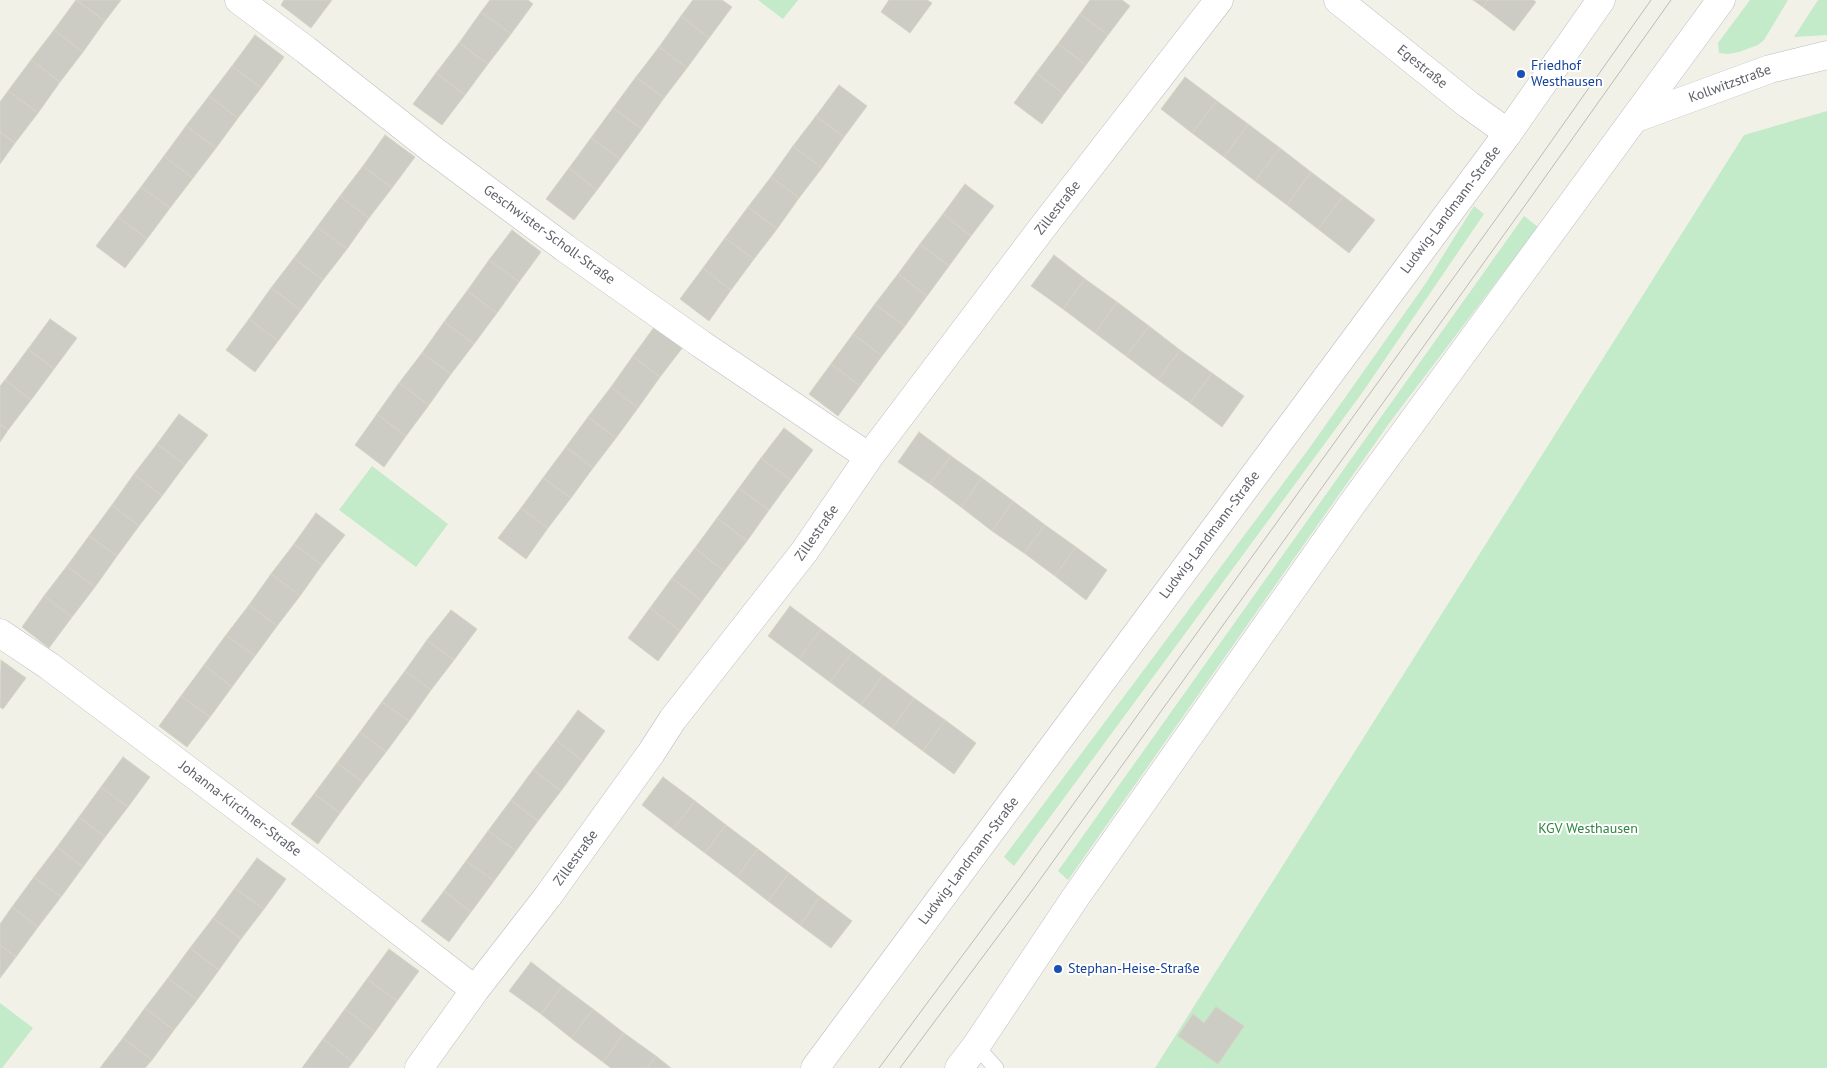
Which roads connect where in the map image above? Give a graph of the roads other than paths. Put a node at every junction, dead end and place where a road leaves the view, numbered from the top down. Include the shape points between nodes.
1 (239, 0) edge
2 (1219, 0) edge
3 (1338, 0) edge
4 (1601, 0) edge
5 (1721, 0) edge
6 (1827, 55) edge
7 (1636, 118) junction
8 (1508, 133) junction
9 (869, 457) junction
10 (0, 633) edge
11 (476, 990) junction
12 (976, 1046) junction
13 (419, 1068) edge
14 (815, 1068) edge
15 (959, 1068) edge
16 (996, 1068) edge

1 - 9 street, Geschwister-Scholl-Straße via 565,248
2 - 9 street, Zillestraße
3 - 8 street, Egestraße
4 - 8 street, Ludwig-Landmann-Straße
5 - 7 street
6 - 7 street, Kollwitzstraße via 1770,69
7 - 12 street via 1347,512 1064,914
8 - 14 street, Ludwig-Landmann-Straße
9 - 11 street, Zillestraße via 804,552 673,719 548,896
10 - 11 street, Johanna-Kirchner-Straße via 49,666
11 - 13 street, Zillestraße
12 - 15 street
12 - 16 lane

